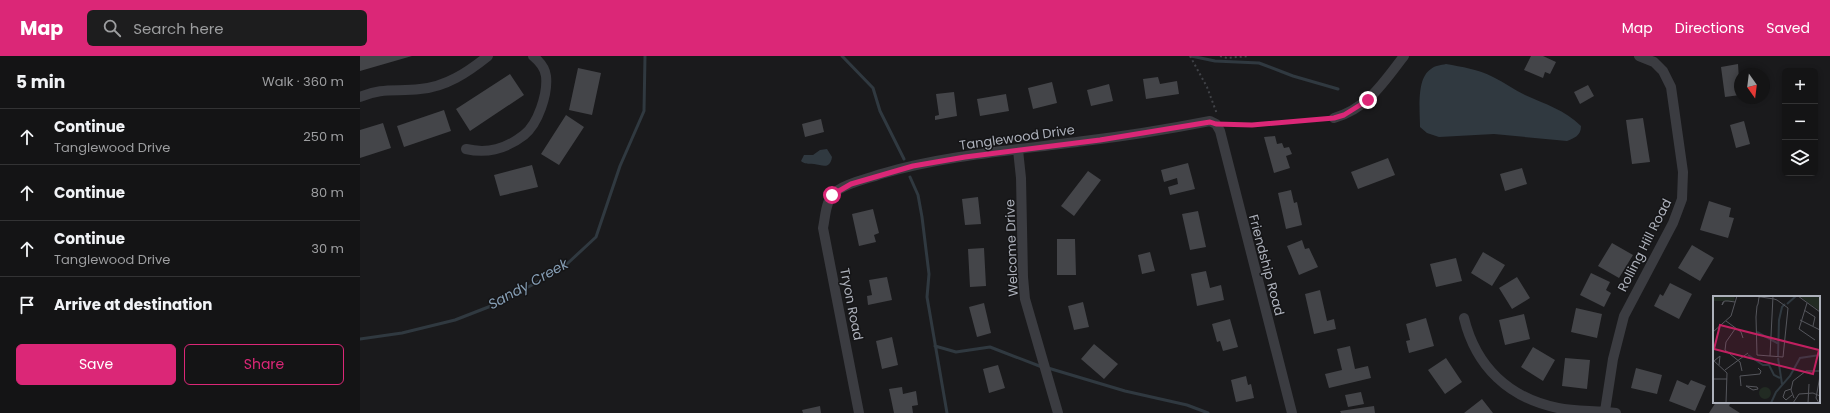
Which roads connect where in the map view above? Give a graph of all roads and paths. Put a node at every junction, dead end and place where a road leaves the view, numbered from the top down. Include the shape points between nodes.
1 (488, 56) edge
2 (533, 56) edge
3 (1190, 56) edge
4 (1220, 56) edge
5 (1249, 56) edge
6 (1404, 56) edge
7 (1639, 56) edge
8 (360, 97) edge
9 (1334, 118) joint
10 (1216, 124) junction
11 (466, 149) dead end
12 (1018, 150) junction
13 (828, 200) joint
14 (1464, 318) dead end
15 (1605, 412) junction
16 (859, 413) edge
17 (1058, 413) edge
18 (1292, 413) edge
19 (1616, 413) edge

1 - 8 street via 473,68 442,84 418,90 390,89 370,92
2 - 11 street via 540,62 546,75 544,96 535,121 525,134 502,148 484,152
3 - 10 path via 1217,112
4 - 5 path
6 - 9 street via 1368,100 1344,115
7 - 15 street, Rolling Hill Road via 1654,62 1663,71 1671,87 1684,172 1682,200 1673,223 1624,316 1613,358
9 - 10 path via 1252,125
10 - 12 street, Tanglewood Drive via 1210,122
10 - 18 street, Friendship Road via 1220,131
12 - 13 street, Tanglewood Drive via 887,172 851,184
12 - 17 street, Welcome Drive via 1025,299
13 - 16 street, Tryon Road via 823,228
14 - 15 street via 1469,337 1478,354 1497,379 1517,393 1560,408
15 - 19 street

